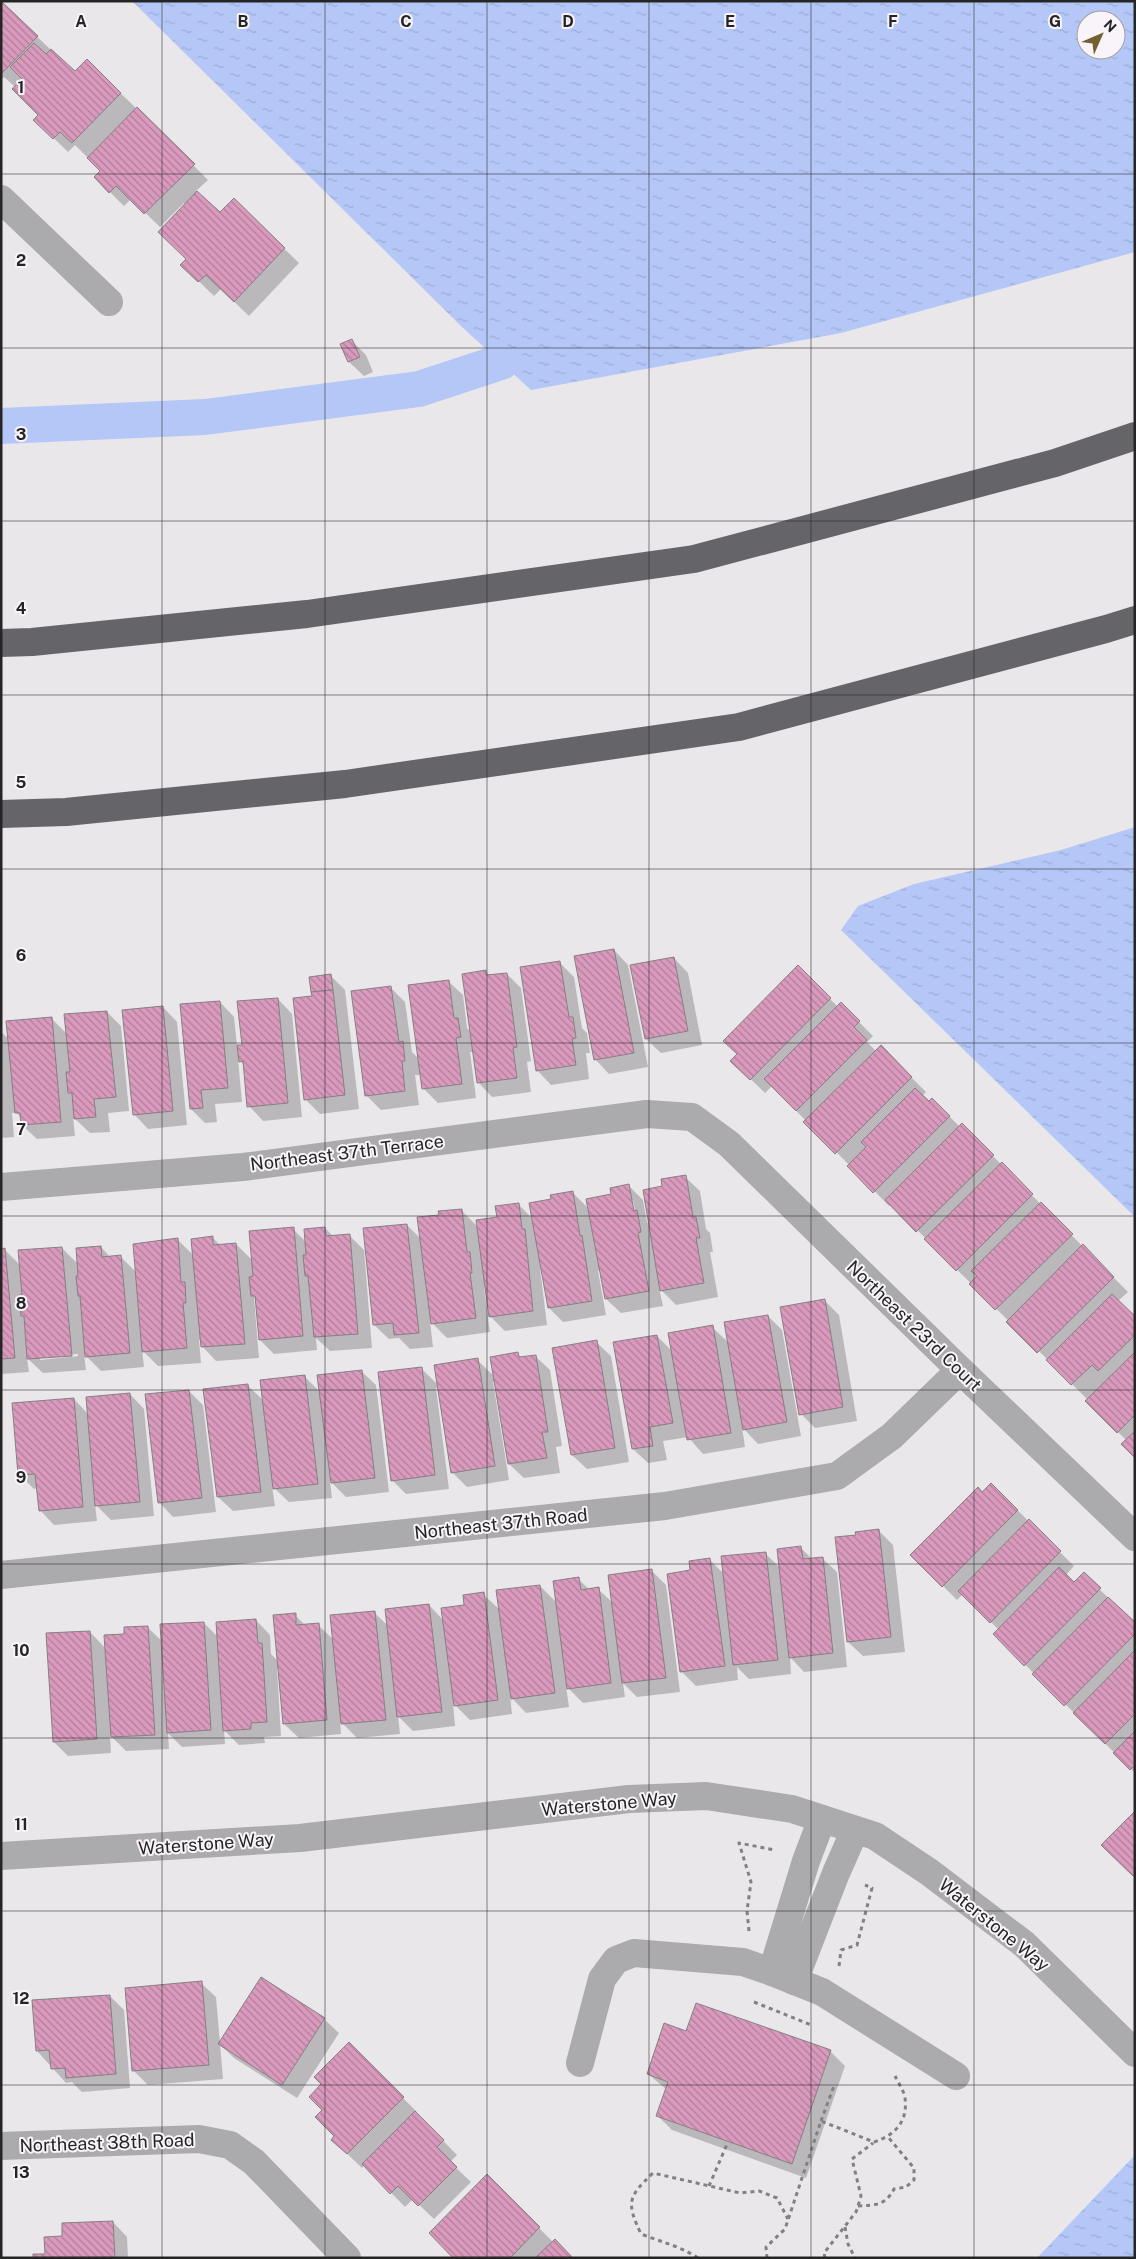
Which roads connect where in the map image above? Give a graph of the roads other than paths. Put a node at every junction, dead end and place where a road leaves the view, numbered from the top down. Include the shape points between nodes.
1 (1, 199) edge
2 (109, 302) dead end
3 (1135, 436) edge
4 (1135, 620) edge
5 (1, 643) edge
6 (1, 814) edge
7 (692, 1117) joint
8 (1, 1187) edge
9 (960, 1370) junction
10 (1135, 1537) edge
11 (1, 1575) edge
12 (822, 1819) junction
13 (855, 1830) junction
14 (1, 1856) edge
15 (783, 1976) junction
16 (1135, 2053) edge
17 (580, 2063) dead end
18 (956, 2076) dead end
19 (1, 2146) edge
20 (347, 2258) edge

1 - 2 street
3 - 5 highway via 1055,463 694,559 307,614
4 - 6 highway via 739,727 345,784 66,812
7 - 8 street, Northeast 37th Terrace via 647,1114 243,1167
7 - 9 street, Northeast 23rd Court via 729,1144
9 - 10 street, Northeast 23rd Court
9 - 11 street, Northeast 37th Road via 892,1436 836,1476 665,1506
12 - 13 street, Waterstone Way
12 - 14 street, Waterstone Way via 792,1809 706,1796 628,1799 300,1838
12 - 15 street via 806,1860
13 - 15 street
13 - 16 street, Waterstone Way via 875,1836 929,1872 1024,1944
15 - 17 street via 743,1962 634,1954 616,1960 602,1979
15 - 18 street via 822,1992
19 - 20 street, Northeast 38th Road via 198,2139 230,2145 254,2162

